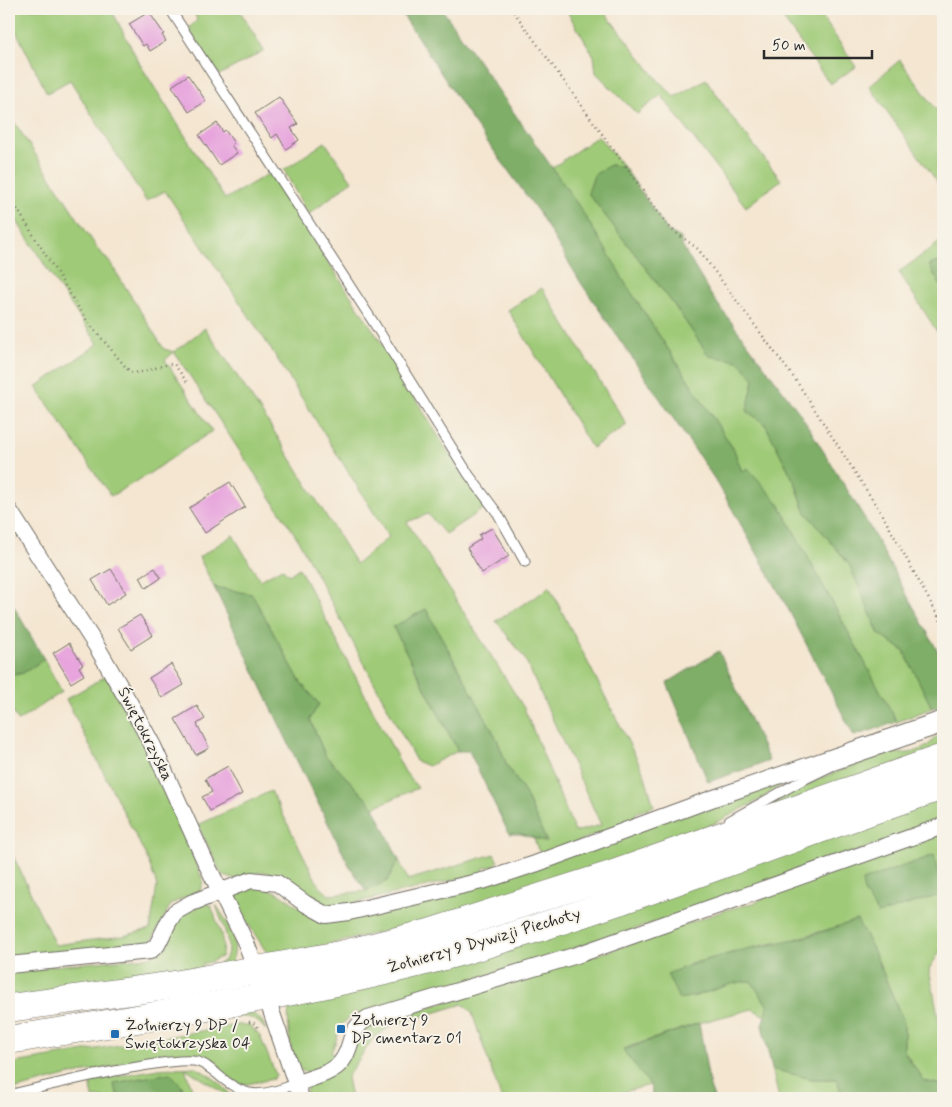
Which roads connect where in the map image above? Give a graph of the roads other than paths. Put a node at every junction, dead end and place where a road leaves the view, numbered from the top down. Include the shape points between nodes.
1 (170, 9) edge
2 (9, 510) edge
3 (525, 562) dead end
4 (943, 719) edge
5 (943, 728) edge
6 (943, 758) edge
7 (943, 786) edge
8 (943, 826) edge
9 (656, 860) junction
10 (618, 887) junction
11 (221, 891) junction
12 (9, 965) edge
13 (256, 971) junction
14 (266, 996) junction
15 (9, 1008) edge
16 (9, 1040) edge
17 (298, 1091) edge
18 (9, 1095) edge

1 - 3 lane via 469,475 498,514
2 - 11 street, Świętokrzyska via 129,701
4 - 11 street via 486,880 326,915 277,883 251,880
5 - 9 lane via 810,776
6 - 9 highway, Żołnierzy 9 Dywizji Piechoty
7 - 10 highway, Żołnierzy 9 Dywizji Piechoty
8 - 17 street via 577,955 368,1018 355,1029 341,1062
9 - 10 highway, Żołnierzy 9 Dywizji Piechoty
10 - 13 highway, Żołnierzy 9 Dywizji Piechoty via 340,955
10 - 14 highway, Żołnierzy 9 Dywizji Piechoty via 459,952
11 - 12 street via 175,912 157,945 150,951
11 - 13 street, Świętokrzyska
13 - 14 street, Świętokrzyska
13 - 15 highway, Żołnierzy 9 Dywizji Piechoty
14 - 16 highway, Żołnierzy 9 Dywizji Piechoty
14 - 17 street
17 - 18 lane via 246,1094 195,1060 109,1071

